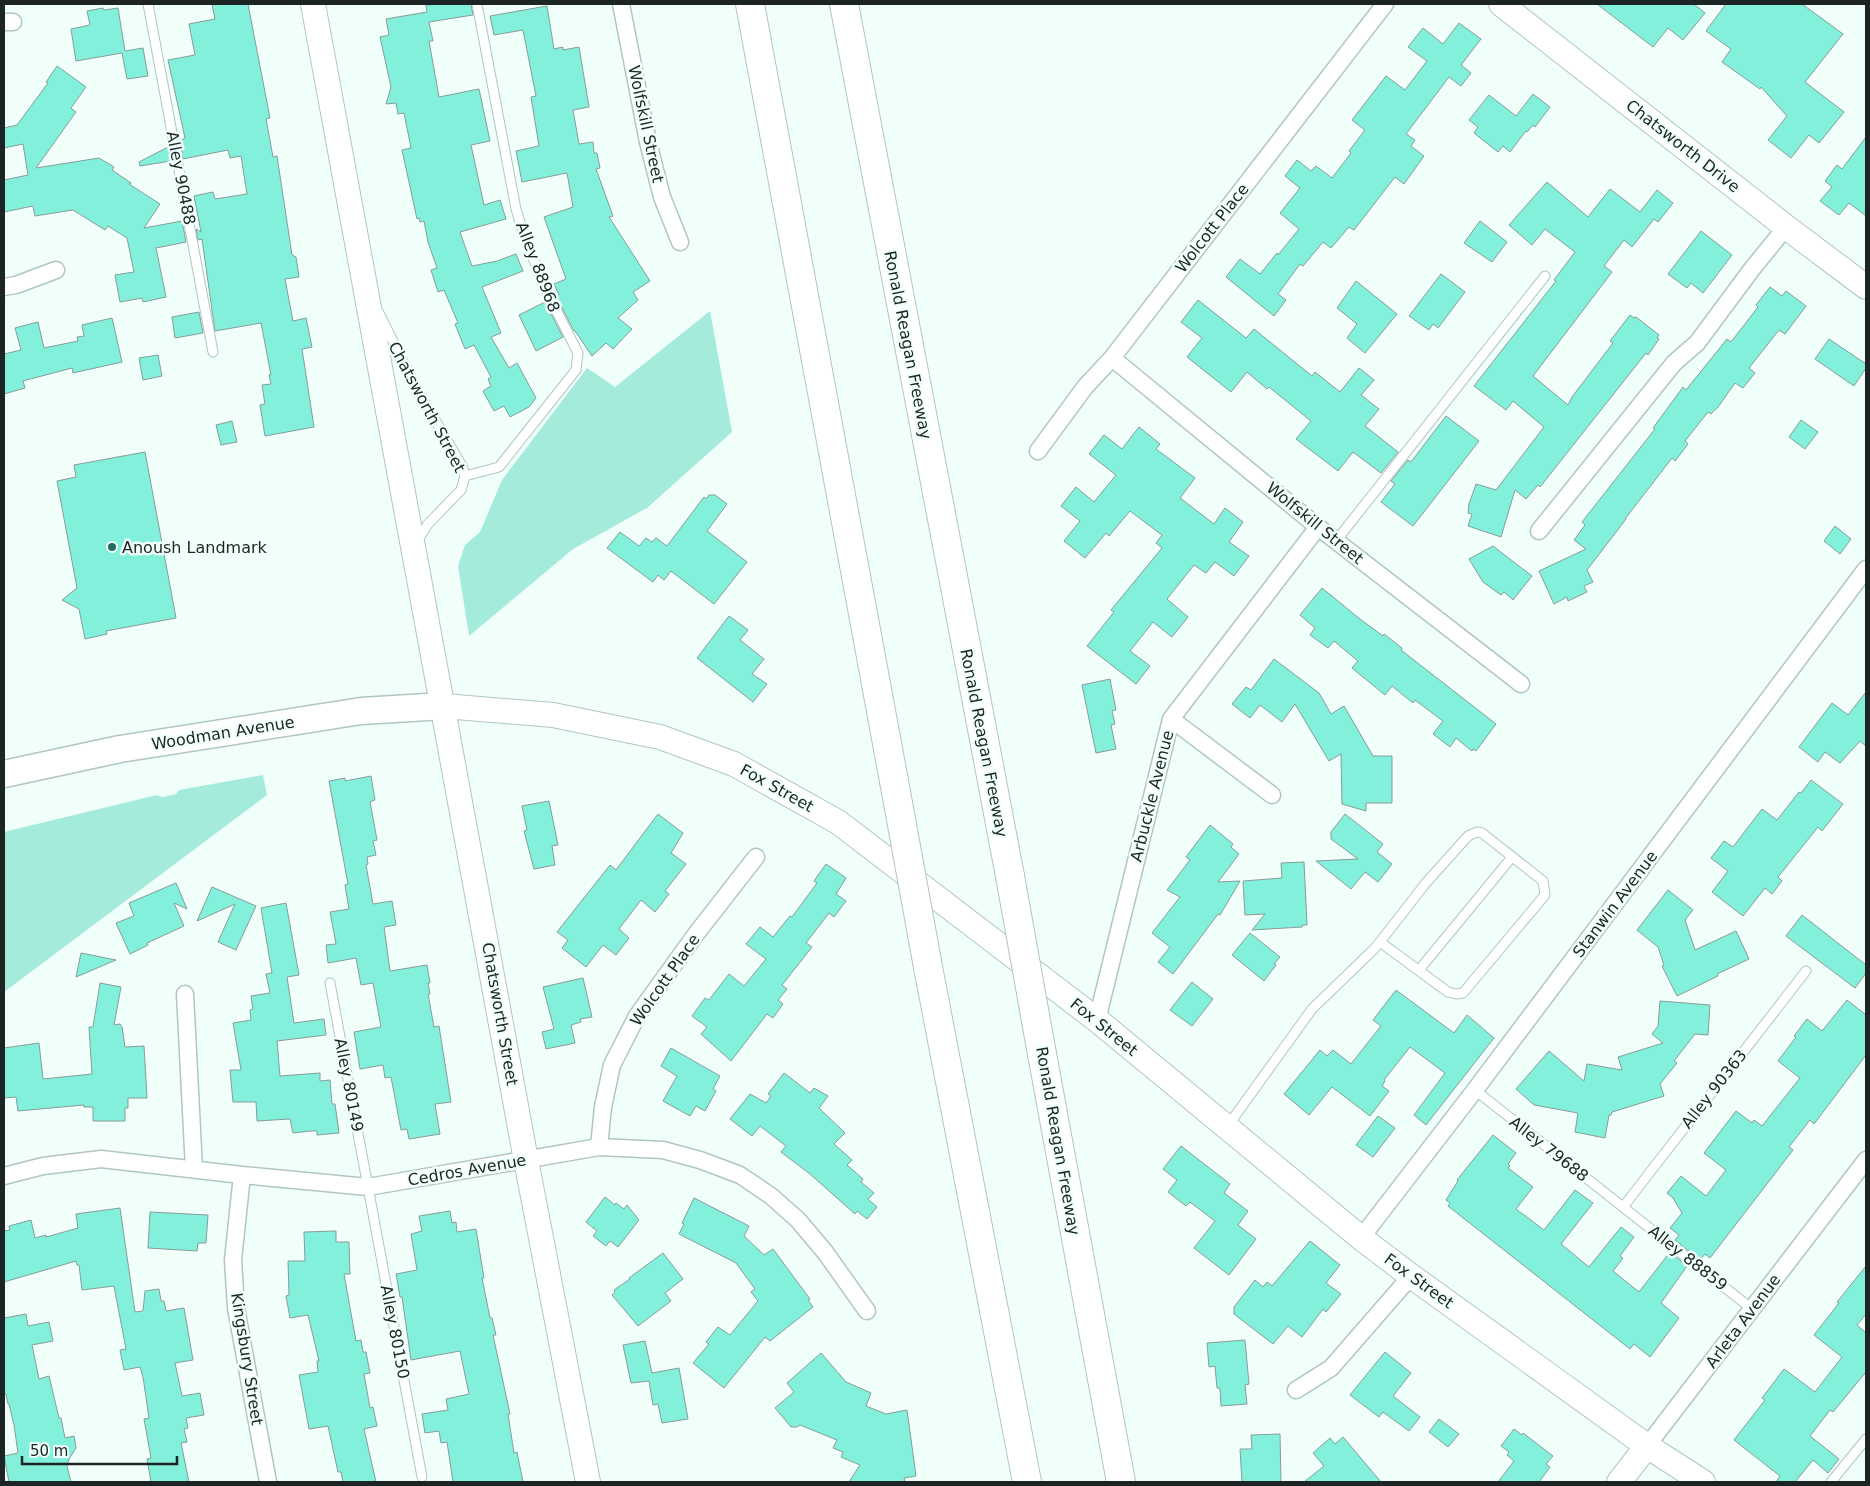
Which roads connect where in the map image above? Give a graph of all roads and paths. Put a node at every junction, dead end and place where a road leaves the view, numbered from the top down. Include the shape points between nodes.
1 (148, 4) edge
2 (313, 4) edge
3 (476, 4) edge
4 (621, 4) edge
5 (750, 4) edge
6 (844, 4) edge
7 (1384, 4) edge
8 (1501, 4) edge
9 (1786, 227) junction
10 (680, 242) dead end
11 (56, 270) dead end
12 (1545, 276) dead end
13 (366, 286) junction
14 (4, 287) edge
15 (1866, 287) edge
16 (213, 352) dead end
17 (1112, 358) junction
18 (1038, 451) dead end
19 (465, 476) junction
20 (1318, 527) junction
21 (1539, 532) dead end
22 (1336, 541) junction
23 (414, 545) junction
24 (1866, 569) edge
25 (1521, 684) dead end
26 (444, 706) junction
27 (1171, 719) junction
28 (4, 774) edge
29 (1272, 795) dead end
30 (756, 857) dead end
31 (1512, 857) junction
32 (1380, 942) junction
33 (1419, 970) junction
34 (1806, 971) dead end
35 (330, 983) dead end
36 (185, 994) dead end
37 (1097, 1020) junction
38 (1475, 1090) junction
39 (1227, 1127) junction
40 (599, 1148) junction
41 (526, 1160) junction
42 (1866, 1160) edge
43 (194, 1169) junction
44 (242, 1175) junction
45 (4, 1176) edge
46 (368, 1187) junction
47 (1623, 1207) junction
48 (1361, 1238) junction
49 (1411, 1276) junction
50 (1752, 1309) junction
51 (867, 1311) dead end
52 (1296, 1390) dead end
53 (1866, 1439) edge
54 (1647, 1446) junction
55 (422, 1477) dead end
56 (268, 1482) edge
57 (588, 1482) edge
58 (1027, 1482) edge
59 (1121, 1482) edge
60 (1619, 1482) edge
61 (1703, 1482) edge
62 (1831, 1482) edge

1 - 16 lane, Alley 90488
2 - 13 main road, Chatsworth Street
3 - 19 lane, Alley 88968 via 516,209 545,288 578,353 576,370 499,467
4 - 10 street, Wolfskill Street via 648,142 662,198
5 - 58 highway, bridge
6 - 59 highway, Ronald Reagan Freeway, bridge via 1010,876
7 - 17 street, Wolcott Place
8 - 9 main road, Chatsworth Drive
9 - 15 main road, Chatsworth Drive
9 - 21 street via 1697,343 1674,363
11 - 14 street
12 - 22 lane
13 - 19 lane, Chatsworth Street via 415,386
13 - 23 main road, Chatsworth Street
17 - 18 street, Wolcott Place via 1085,387
17 - 20 street, Wolfskill Street
19 - 23 lane, Chatsworth Street via 461,490 428,524
20 - 22 street, Wolfskill Street
20 - 27 street, Arbuckle Avenue
22 - 25 street, Wolfskill Street
23 - 26 main road, Chatsworth Street
24 - 38 street, Stanwin Avenue
26 - 28 main road, Woodman Avenue via 360,711 120,749
26 - 37 main road, Fox Street via 573,719 660,737 734,764 838,822
26 - 41 main road, Chatsworth Street
27 - 29 street
27 - 37 street, Arbuckle Avenue
30 - 40 street, Wolcott Place via 637,1016 612,1065
31 - 32 lane via 1482,833 1468,836
31 - 33 lane
31 - 33 lane via 1543,881 1545,895 1463,993 1448,992
32 - 33 lane
32 - 39 lane via 1312,1009
34 - 47 lane, Alley 90363
35 - 46 lane, Alley 80149
36 - 43 street
37 - 39 main road, Fox Street
38 - 47 lane, Alley 79688
38 - 48 street, Stanwin Avenue
39 - 48 main road, Fox Street
40 - 41 street, Cedros Avenue
40 - 51 street, Cedros Avenue via 663,1150 740,1175 798,1220
41 - 46 street, Cedros Avenue
41 - 57 main road, Chatsworth Street
42 - 50 street, Arleta Avenue
43 - 44 street, Cedros Avenue
43 - 45 street, Cedros Avenue via 101,1159 43,1166
44 - 46 street, Cedros Avenue
44 - 56 street, Kingsbury Street via 234,1260 236,1308
46 - 55 lane, Alley 80150
47 - 50 lane, Alley 88859
48 - 49 main road, Fox Street
49 - 52 street via 1331,1368
49 - 54 main road, Fox Street
50 - 54 street, Arleta Avenue
53 - 62 lane
54 - 60 main road, Arleta Avenue
54 - 61 main road, Fox Street

